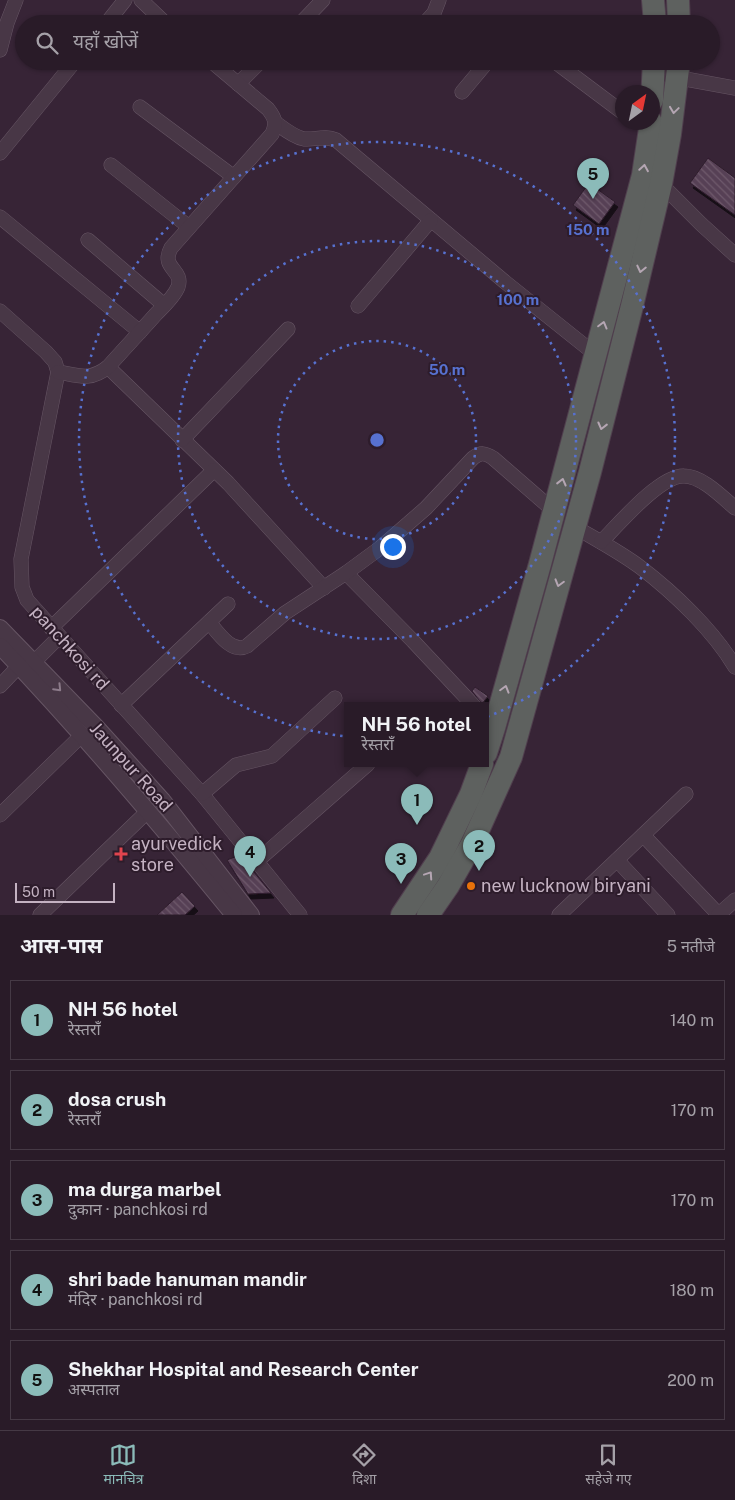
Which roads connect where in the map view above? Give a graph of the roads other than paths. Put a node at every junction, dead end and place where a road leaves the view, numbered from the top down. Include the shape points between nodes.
1 (16, 0) edge
2 (125, 0) edge
3 (141, 0) edge
4 (323, 0) edge
5 (438, 0) edge
6 (653, 0) edge
7 (678, 0) edge
8 (113, 15) edge
9 (157, 15) edge
10 (309, 15) edge
11 (432, 15) edge
12 (654, 15) edge
13 (679, 15) edge
14 (0, 50) edge
15 (68, 70) edge
16 (222, 70) edge
17 (252, 70) edge
18 (480, 70) edge
19 (566, 70) edge
20 (654, 70) edge
21 (679, 70) edge
22 (682, 70) edge
23 (238, 84) junction
24 (653, 85) edge
25 (735, 88) edge
26 (462, 92) dead end
27 (140, 106) dead end
28 (615, 107) edge
29 (276, 123) junction
30 (647, 130) edge
31 (0, 153) edge
32 (111, 165) dead end
33 (234, 177) junction
34 (661, 184) junction
35 (0, 217) edge
36 (431, 220) junction
37 (189, 227) junction
38 (88, 240) dead end
39 (735, 255) edge
40 (164, 305) junction
41 (358, 306) dead end
42 (0, 311) edge
43 (288, 329) dead end
44 (140, 332) junction
45 (595, 354) junction
46 (108, 367) junction
47 (58, 372) junction
48 (182, 440) junction
49 (214, 470) junction
50 (735, 508) edge
51 (554, 511) junction
52 (575, 527) junction
53 (601, 542) junction
54 (346, 573) junction
55 (324, 588) junction
56 (228, 604) dead end
57 (209, 622) junction
58 (0, 628) edge
59 (55, 632) junction
60 (0, 646) edge
61 (26, 664) junction
62 (735, 667) edge
63 (0, 686) edge
64 (335, 698) dead end
65 (470, 702) edge
66 (121, 705) junction
67 (490, 723) edge
68 (82, 735) junction
69 (365, 767) edge
70 (481, 767) edge
71 (202, 794) junction
72 (686, 794) dead end
73 (148, 811) junction
74 (0, 815) edge
75 (643, 835) junction
76 (617, 860) junction
77 (257, 861) junction
78 (735, 900) edge
79 (237, 912) edge
80 (40, 915) edge
81 (300, 915) edge
82 (402, 915) edge
83 (428, 915) edge
84 (559, 915) edge
85 (668, 915) edge
86 (719, 915) edge

1 - 14 street
2 - 8 street
3 - 9 street
4 - 10 street
5 - 11 street
6 - 12 highway
7 - 13 highway
15 - 31 street
16 - 23 street
17 - 23 street
18 - 26 street
19 - 28 street
20 - 24 highway
21 -> 34 highway
22 - 25 street
23 - 29 street via 268,109
27 - 33 street
29 - 33 street via 268,139
29 - 36 street via 304,139 329,137 336,140
45 -> 30 highway via 643,175
32 - 37 street
33 - 37 street
34 - 39 street
34 -> 52 highway
35 - 44 street
36 - 41 street
36 - 45 street
37 - 40 street via 168,255 179,280 175,292
38 - 40 street
40 - 44 street
42 - 47 street via 46,352 55,362
43 - 48 street
44 - 46 street
51 -> 45 highway
46 - 47 street via 88,376
46 - 48 street
47 - 59 street, panchkosi rd via 21,559 22,587 27,600
48 - 49 street
49 - 55 street
49 - 59 street
50 - 53 street via 702,482 685,475 672,477 660,484
51 - 54 street via 493,458 484,453 478,454 426,508
67 -> 51 highway
52 - 53 street
52 -> 83 highway via 511,756 472,844
53 - 62 street via 641,568 686,608 716,640
54 - 55 street
54 - 65 street
55 - 57 street via 275,620 242,649 229,643
56 - 57 street
57 - 66 street
58 - 61 street, Jaunpur Road
59 - 61 street
59 - 66 street, panchkosi rd
60 - 61 street, Jaunpur Road
61 - 63 street
61 - 68 street, Jaunpur Road
61 -> 79 street, Jaunpur Road via 97,728 162,800
64 - 71 street via 272,756 236,765
66 - 71 street, panchkosi rd
68 - 73 street, Jaunpur Road
68 - 74 street
69 - 77 street
82 -> 70 highway via 440,858
71 - 77 street, panchkosi rd
72 - 75 street
73 - 79 street, Jaunpur Road
73 - 80 street
75 - 76 street
75 - 86 street
76 - 84 street
76 - 85 street
77 - 81 street, panchkosi rd
78 - 86 street

